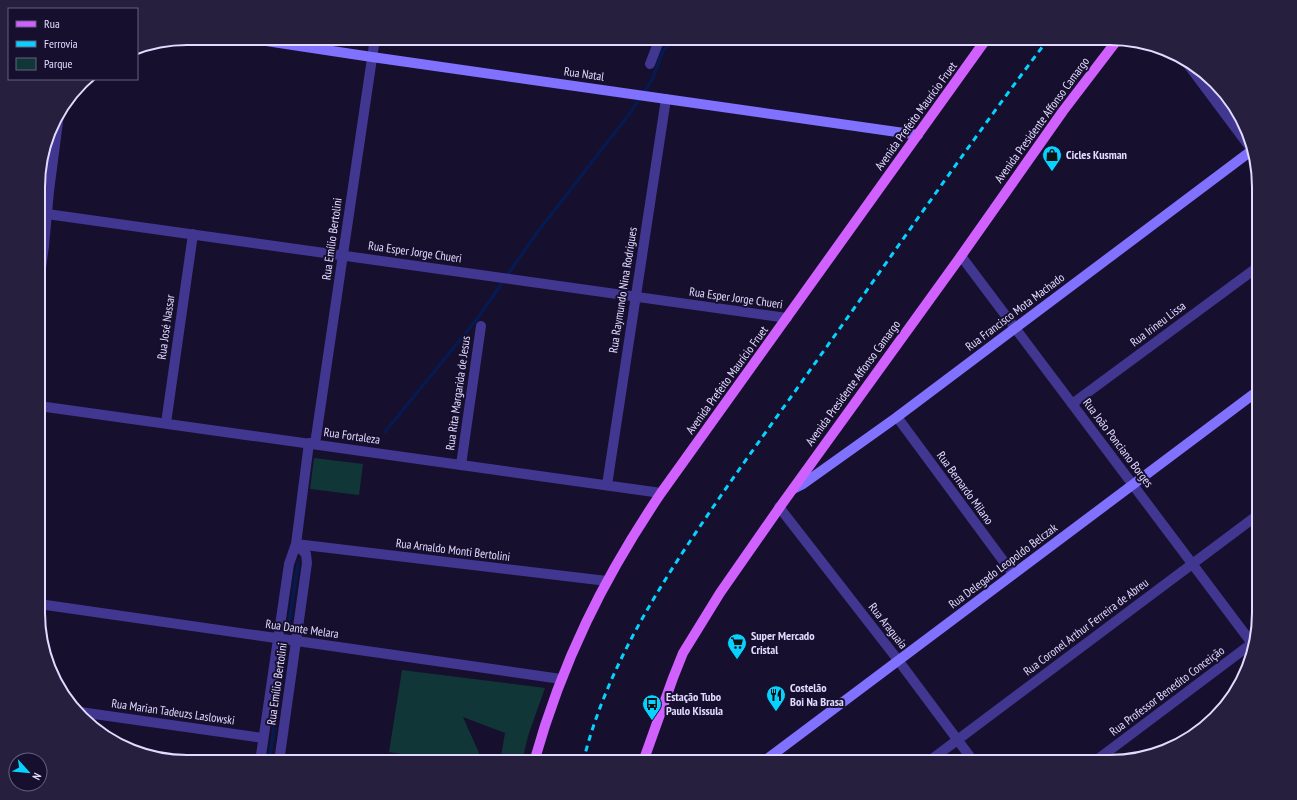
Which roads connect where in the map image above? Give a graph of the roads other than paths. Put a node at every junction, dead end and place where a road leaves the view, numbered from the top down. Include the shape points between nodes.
1 (292, 45) edge
2 (374, 45) edge
3 (657, 45) edge
4 (983, 45) edge
5 (1113, 45) edge
6 (372, 57) junction
7 (650, 64) dead end
8 (1194, 73) edge
9 (666, 99) junction
10 (56, 133) edge
11 (918, 135) junction
12 (1243, 138) edge
13 (1248, 153) edge
14 (45, 200) edge
15 (45, 212) edge
16 (193, 234) junction
17 (343, 255) junction
18 (961, 256) junction
19 (1252, 271) edge
20 (636, 297) junction
21 (787, 318) junction
22 (481, 326) dead end
23 (1015, 328) junction
24 (1252, 395) edge
25 (1072, 404) junction
26 (45, 407) edge
27 (897, 417) junction
28 (166, 423) junction
29 (312, 444) junction
30 (460, 465) junction
31 (1133, 484) junction
32 (607, 486) junction
33 (792, 489) junction
34 (661, 493) junction
35 (779, 507) junction
36 (1252, 519) edge
37 (296, 544) junction
38 (1192, 564) junction
39 (1013, 574) junction
40 (606, 581) junction
41 (45, 605) edge
42 (278, 638) junction
43 (1250, 638) edge
44 (296, 641) junction
45 (1247, 649) edge
46 (898, 660) junction
47 (561, 679) junction
48 (87, 713) edge
49 (263, 738) junction
50 (957, 740) junction
51 (261, 755) edge
52 (281, 755) edge
53 (536, 755) edge
54 (646, 755) edge
55 (772, 755) edge
56 (937, 755) edge
57 (969, 755) edge
58 (1103, 755) edge

1 - 6 street, Rua Natal
2 - 6 street, Rua Emílio Bertolini
3 - 7 street
4 - 11 main road, Avenida Prefeito Maurício Fruet
5 - 18 main road, Avenida Presidente Affonso Camargo
6 - 9 street, Rua Natal
6 - 17 street, Rua Emílio Bertolini
8 - 12 street
9 - 11 street, Rua Natal
9 - 20 street, Rua Raymundo Nina Rodrigues
10 - 14 street
11 - 21 main road, Avenida Prefeito Maurício Fruet
13 - 23 street, Rua Francisco Mota Machado
15 - 16 street, Rua Esper Jorge Chueri
16 - 17 street, Rua Esper Jorge Chueri
16 - 28 street, Rua José Nassar
17 - 20 street, Rua Esper Jorge Chueri
17 - 29 street, Rua Emílio Bertolini
18 - 23 street, Rua João Ponciano Borges
18 - 33 main road, Avenida Presidente Affonso Camargo
19 - 25 street, Rua Irineu Lissa
20 - 21 street, Rua Esper Jorge Chueri
20 - 32 street, Rua Raymundo Nina Rodrigues
21 - 34 main road, Avenida Prefeito Maurício Fruet
22 - 30 street, Rua Rita Margarida de Jesus
23 - 25 street, Rua João Ponciano Borges
23 - 27 street, Rua Francisco Mota Machado
24 - 31 street, Rua Delegado Leopoldo Belczak
25 - 31 street, Rua João Ponciano Borges
26 - 28 street, Rua Fortaleza
27 - 33 street, Rua Francisco Mota Machado via 804,484
27 - 39 street, Rua Bernardo Milano
28 - 29 street, Rua Fortaleza
29 - 30 street, Rua Fortaleza
29 - 37 street, Rua Emílio Bertolini
30 - 32 street, Rua Fortaleza
31 - 38 street, Rua João Ponciano Borges
31 - 39 street, Rua Delegado Leopoldo Belczak
32 - 34 street, Rua Fortaleza
33 - 35 main road, Avenida Presidente Affonso Camargo
34 - 40 main road, Avenida Prefeito Maurício Fruet
35 - 46 street, Rua Araguaia
35 - 54 main road, Avenida Presidente Affonso Camargo via 689,642
36 - 38 street, Rua Coronel Arthur Ferreira de Abreu
37 - 40 street, Rua Arnaldo Monti Bertolini
37 - 42 street, Rua Emílio Bertolini via 289,560
37 - 44 street, Rua Emílio Bertolini via 306,554 307,563
38 - 43 street, Rua João Ponciano Borges
38 - 50 street, Rua Coronel Arthur Ferreira de Abreu
39 - 46 street, Rua Delegado Leopoldo Belczak
40 - 47 main road, Avenida Prefeito Maurício Fruet
41 - 42 street, Rua Dante Melara
42 - 44 street, Rua Dante Melara
42 - 49 street, Rua Emílio Bertolini
44 - 47 street, Rua Dante Melara
44 - 52 street, Rua Emílio Bertolini
45 - 58 street, Rua Professor Benedito Conceição
46 - 50 street, Rua Araguaia
46 - 55 street, Rua Delegado Leopoldo Belczak
47 - 53 main road, Avenida Prefeito Maurício Fruet
48 - 49 street, Rua Marian Tadeuzs Laslowski
49 - 51 street, Rua Emílio Bertolini
50 - 56 street, Rua Coronel Arthur Ferreira de Abreu
50 - 57 street, Rua Araguaia

